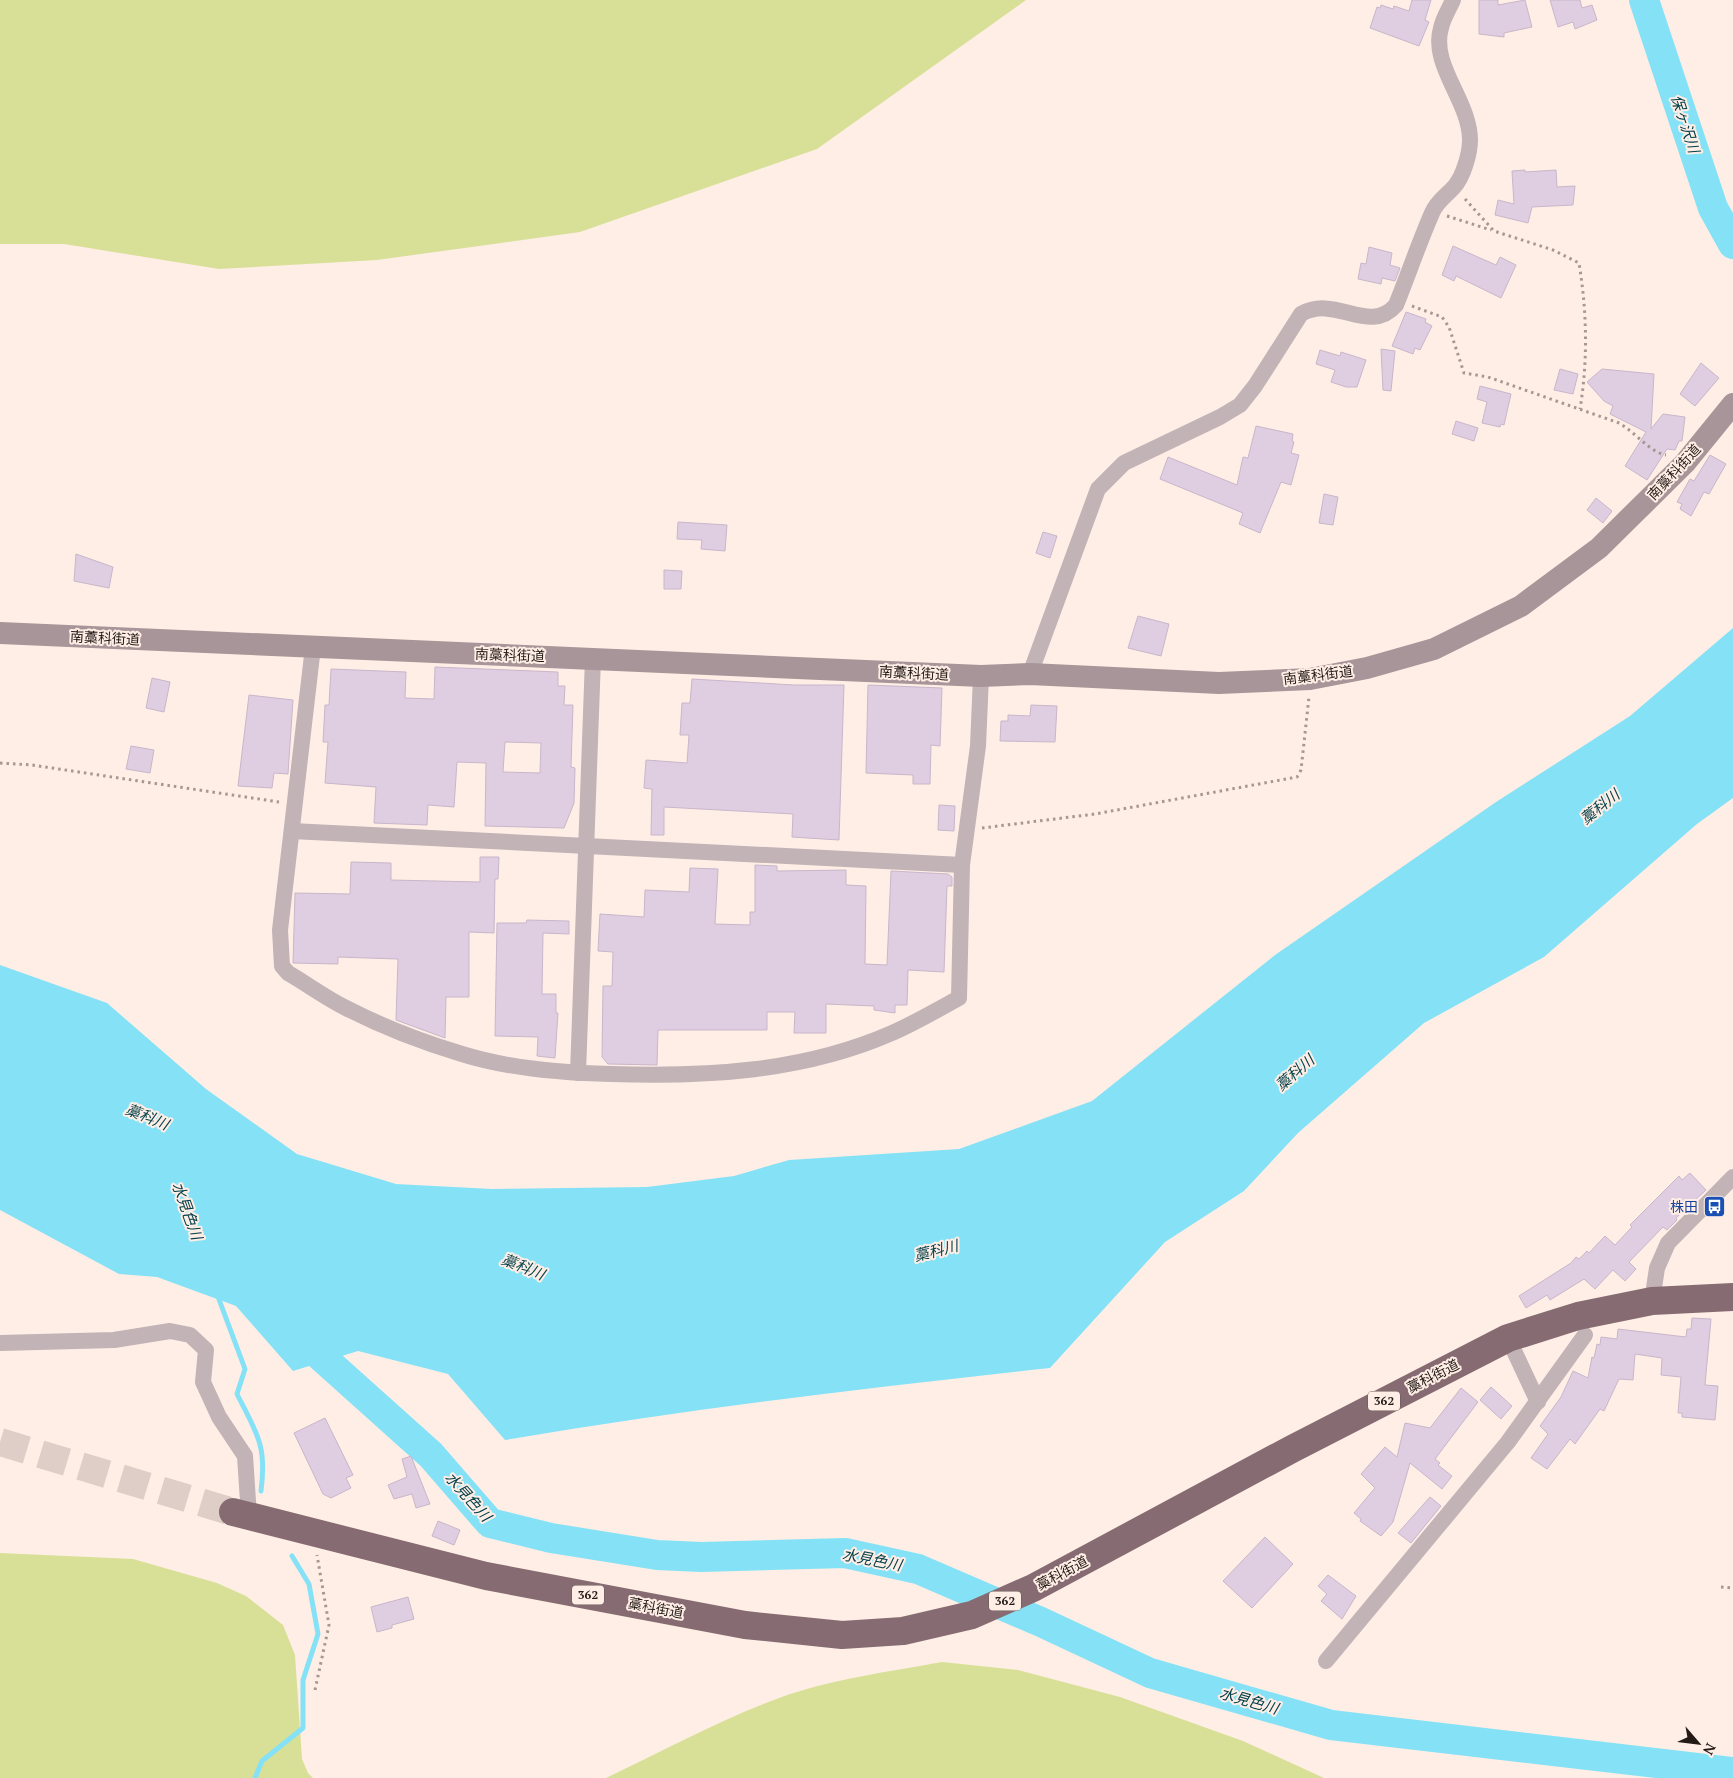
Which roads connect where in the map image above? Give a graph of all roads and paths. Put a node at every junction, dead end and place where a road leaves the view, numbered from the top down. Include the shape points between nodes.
1 (1453, 0) edge
2 (1454, 187) junction
3 (1433, 211) junction
4 (1494, 231) junction
5 (1396, 306) junction
6 (1733, 404) edge
7 (1580, 409) junction
8 (1685, 463) junction
9 (0, 633) edge
10 (313, 647) junction
11 (594, 658) junction
12 (1030, 674) junction
13 (981, 676) junction
14 (1310, 679) junction
15 (0, 762) edge
16 (295, 805) junction
17 (967, 829) junction
18 (292, 831) junction
19 (586, 846) junction
20 (962, 865) junction
21 (578, 1073) junction
22 (1733, 1177) edge
23 (1733, 1297) edge
24 (1652, 1301) junction
25 (1585, 1335) dead end
26 (1508, 1338) junction
27 (0, 1343) edge
28 (1538, 1402) junction
29 (241, 1514) joint
30 (313, 1533) junction
31 (1721, 1587) dead end
32 (1733, 1588) edge
33 (1326, 1661) dead end
34 (316, 1690) dead end

1 - 2 street via 1440,28 1438,45 1441,60 1468,122 1470,141 1468,155
2 - 3 street via 1446,192
2 - 4 path
3 - 4 path
3 - 5 street
4 - 7 path via 1561,253 1579,263 1586,317 1585,376
5 - 7 path via 1407,304 1442,317 1449,327 1464,373 1488,377
5 - 12 street via 1380,318 1326,307 1313,308 1301,314 1240,405 1220,418 1124,463 1098,489
6 - 8 main road, 南藁科街道
7 - 8 path via 1620,423 1658,454
8 - 14 main road, 南藁科街道 via 1599,548 1521,606 1434,649 1367,668
9 - 10 main road, 南藁科街道
10 - 11 main road, 南藁科街道
10 - 16 street
11 - 13 main road, 南藁科街道
11 - 19 street
12 - 13 main road, 南藁科街道
12 - 14 main road, 南藁科街道 via 1220,683
13 - 17 street via 978,746
14 - 17 path via 1301,770 1297,777 1096,814
15 - 16 path
16 - 18 street
17 - 20 street
18 - 19 street
18 - 21 street via 280,930 282,966 288,972 345,1008 404,1035 502,1064
19 - 20 street
19 - 21 street
20 - 21 street via 959,998 893,1033 764,1070 720,1074
22 - 24 street via 1668,1243 1658,1268
23 - 24 highway, 藁科街道 / 362
24 - 26 highway, 藁科街道 / 362 via 1578,1316
25 - 28 street
26 - 28 street
26 - 30 highway, 藁科街道 / 362 via 1005,1601 972,1614 903,1631 842,1635 745,1625 486,1576
27 - 29 street via 114,1340 170,1331 190,1335 206,1350 203,1382 245,1456
28 - 33 street
29 - 30 highway, 藁科街道 / 362
30 - 34 path via 329,1624
31 - 32 path

